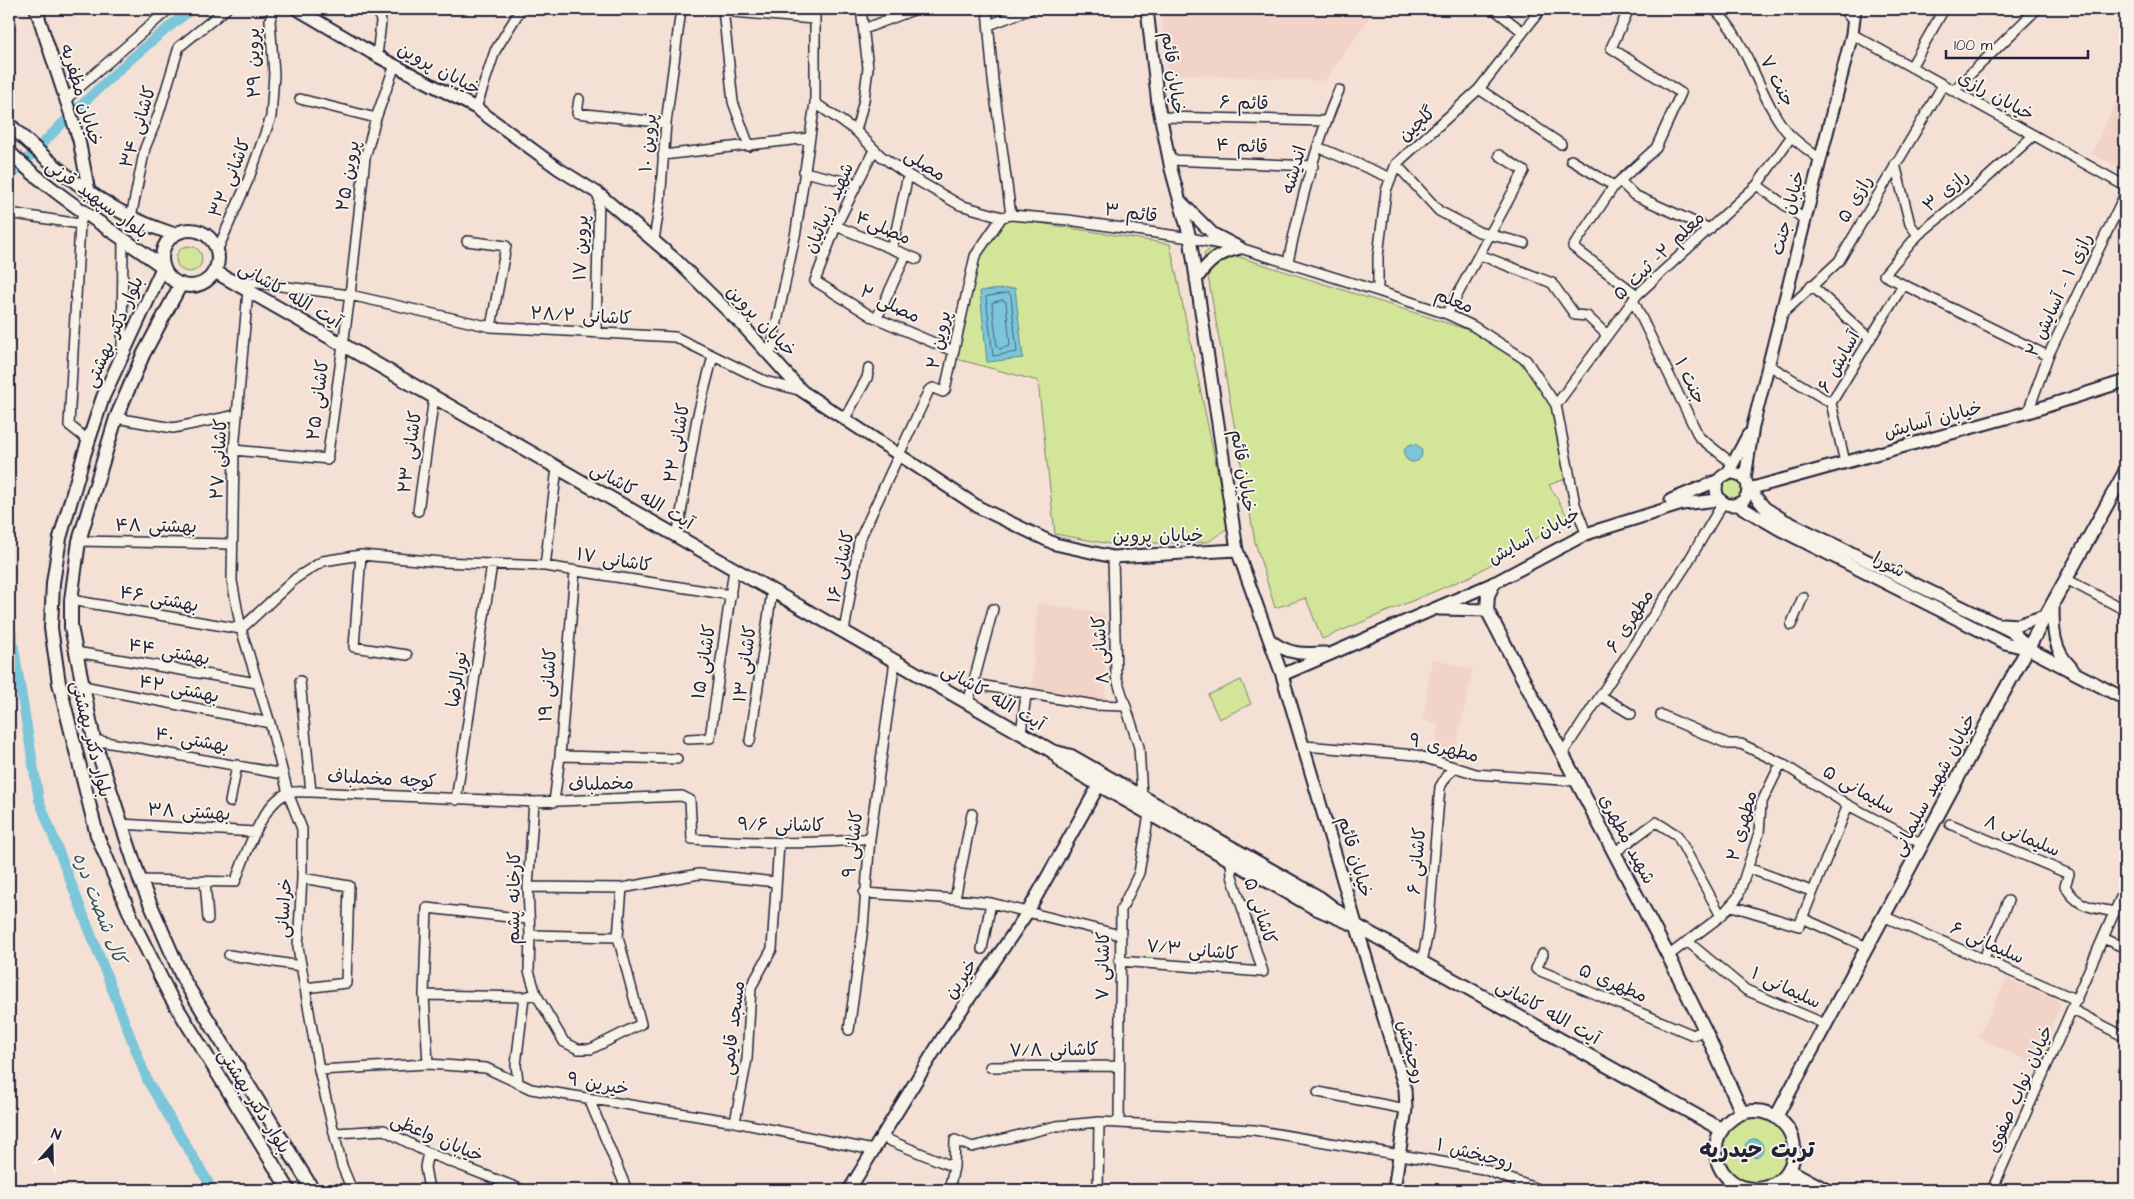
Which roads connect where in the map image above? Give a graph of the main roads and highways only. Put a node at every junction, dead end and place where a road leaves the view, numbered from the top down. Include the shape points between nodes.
1 (9, 124) edge
2 (11, 154) edge
3 (173, 234) junction
4 (163, 267) junction
5 (214, 271) junction
6 (181, 284) junction
7 (2125, 472) edge
8 (72, 498) junction
9 (90, 503) junction
10 (1494, 583) road end
11 (1052, 751) junction
12 (1357, 926) junction
13 (1737, 1100) junction
14 (1742, 1113) junction
15 (1776, 1117) junction
16 (270, 1120) junction
17 (1706, 1120) junction
18 (1722, 1130) junction
19 (252, 1131) junction
20 (1786, 1173) junction
21 (1734, 1187) edge
22 (289, 1190) edge
23 (313, 1190) edge
24 (1806, 1190) edge
25 (1826, 1190) edge

1 - 3 main road, بلوار سپهبد قرنی via 51,163 89,192 131,217
2 - 4 main road, بلوار سپهبد قرنی via 82,219 123,238
3 - 4 main road via 162,249
3 - 5 main road via 197,230 210,239 217,251
4 - 6 main road via 173,281
4 - 8 main road, بلوار دکتر بهشتی via 103,397
5 - 6 main road via 200,284
5 - 11 main road, آیت الله کاشانی
6 - 9 main road, بلوار دکتر بهشتی via 142,355 116,418
7 - 15 main road, خیابان شهید سلیمانی
8 - 9 main road
8 - 19 main road, بلوار دکتر بهشتی via 54,574 51,628 61,692 97,835 136,928 170,996
9 - 16 main road, بلوار دکتر بهشتی via 79,541 70,627 94,740 140,880 183,979
10 - 13 main road, شهید مطهری via 1488,595 1487,610 1706,1030
11 - 12 main road, آیت الله کاشانی via 1071,756 1320,898
11 - 12 main road, آیت الله کاشانی via 1065,765 1098,785 1315,908
12 - 17 main road, آیت الله کاشانی
13 - 14 main road, شهید مطهری
13 - 17 main road via 1726,1117
14 - 15 main road via 1754,1111
14 - 18 main road
15 - 20 main road via 1787,1127 1793,1140 1794,1154
16 - 19 main road
16 - 23 main road, بلوار دکتر بهشتی
17 - 18 main road, آیت الله کاشانی
18 - 21 main road via 1717,1157
19 - 22 main road, بلوار دکتر بهشتی
20 - 21 main road via 1774,1184 1761,1188
20 - 24 main road
20 - 25 main road

